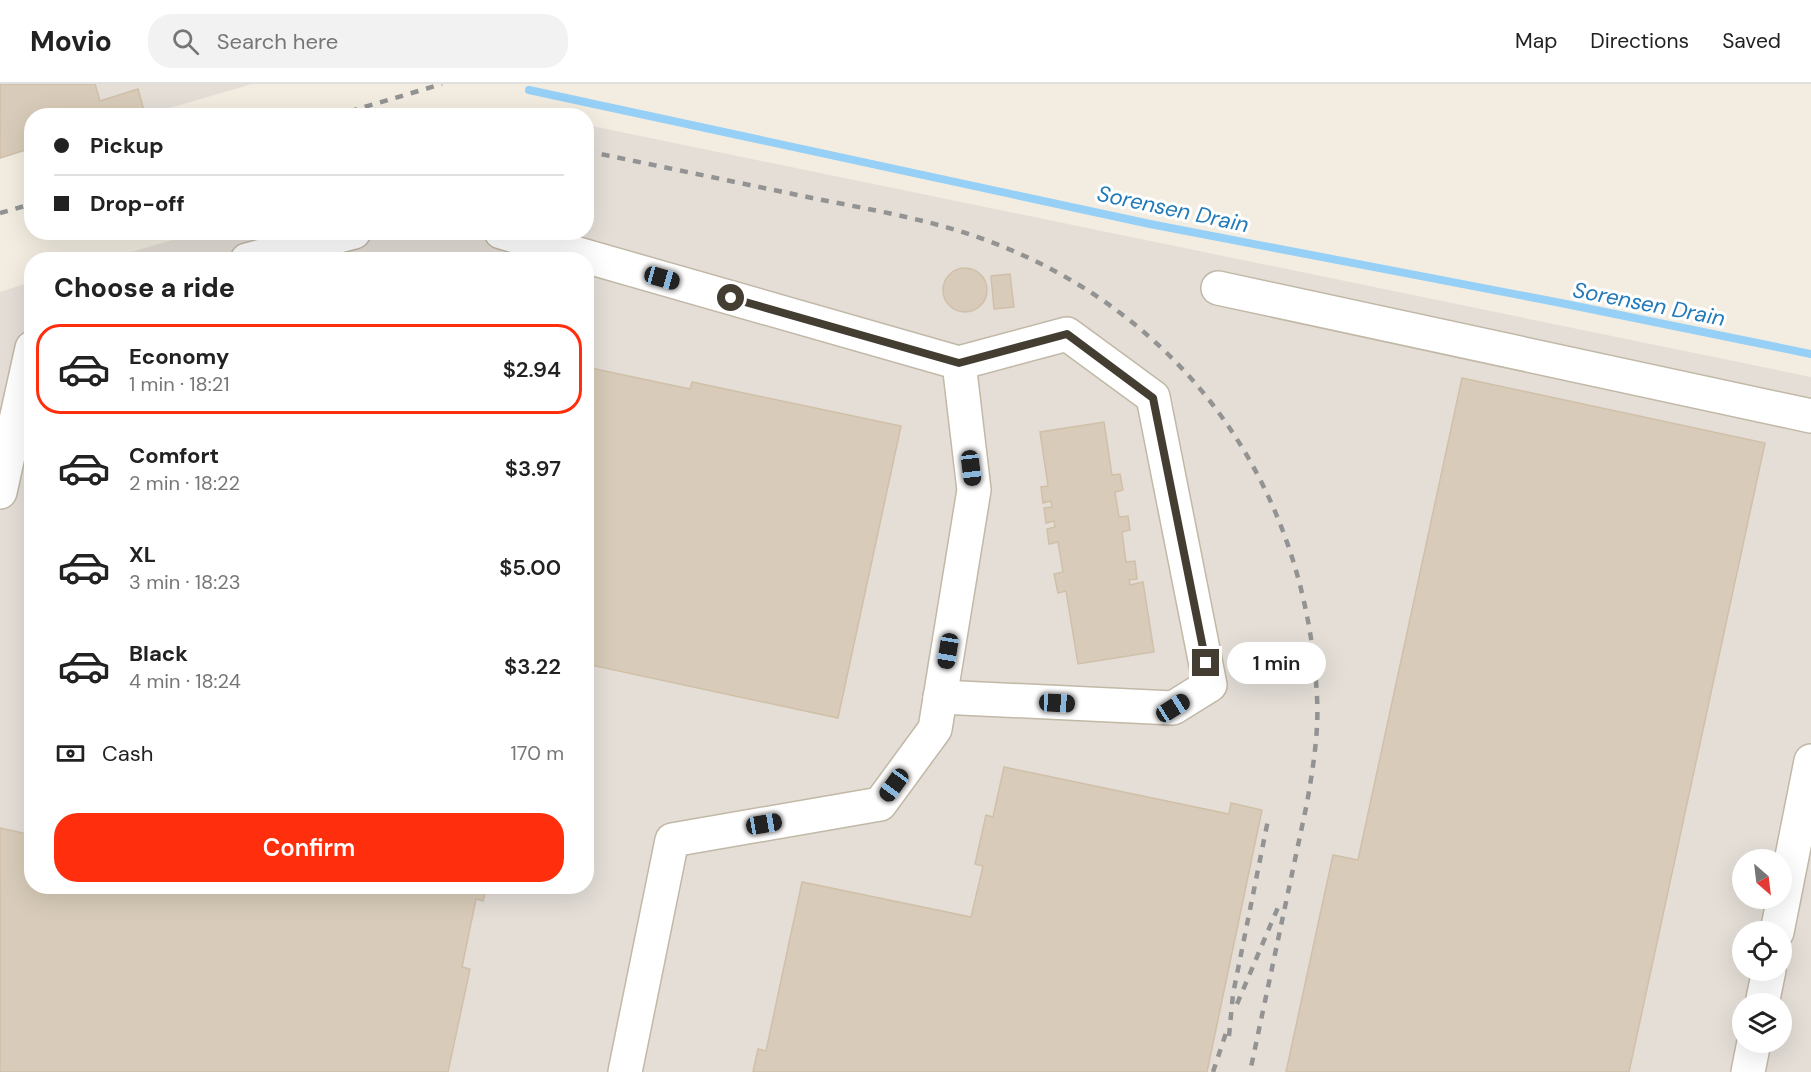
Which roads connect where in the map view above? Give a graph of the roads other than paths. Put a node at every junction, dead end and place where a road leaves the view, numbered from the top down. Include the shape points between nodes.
1 (323, 240) edge
2 (529, 240) edge
3 (278, 252) edge
4 (571, 252) edge
5 (594, 259) edge
6 (1218, 288) dead end
7 (959, 363) junction
8 (24, 366) edge
9 (10, 398) edge
10 (1811, 416) edge
11 (0, 492) edge
12 (940, 697) junction
13 (1811, 761) edge
14 (1779, 921) edge
15 (1752, 1053) edge
16 (625, 1072) edge
17 (1748, 1072) edge

1 - 3 lane
2 - 4 lane
5 - 7 lane
6 - 10 lane
7 - 12 lane via 974,490
7 - 12 lane via 1067,334 1153,398 1210,685 1173,708
8 - 9 lane
9 - 11 lane
12 - 16 lane via 935,729 880,804 672,840
13 - 14 lane
15 - 17 lane

